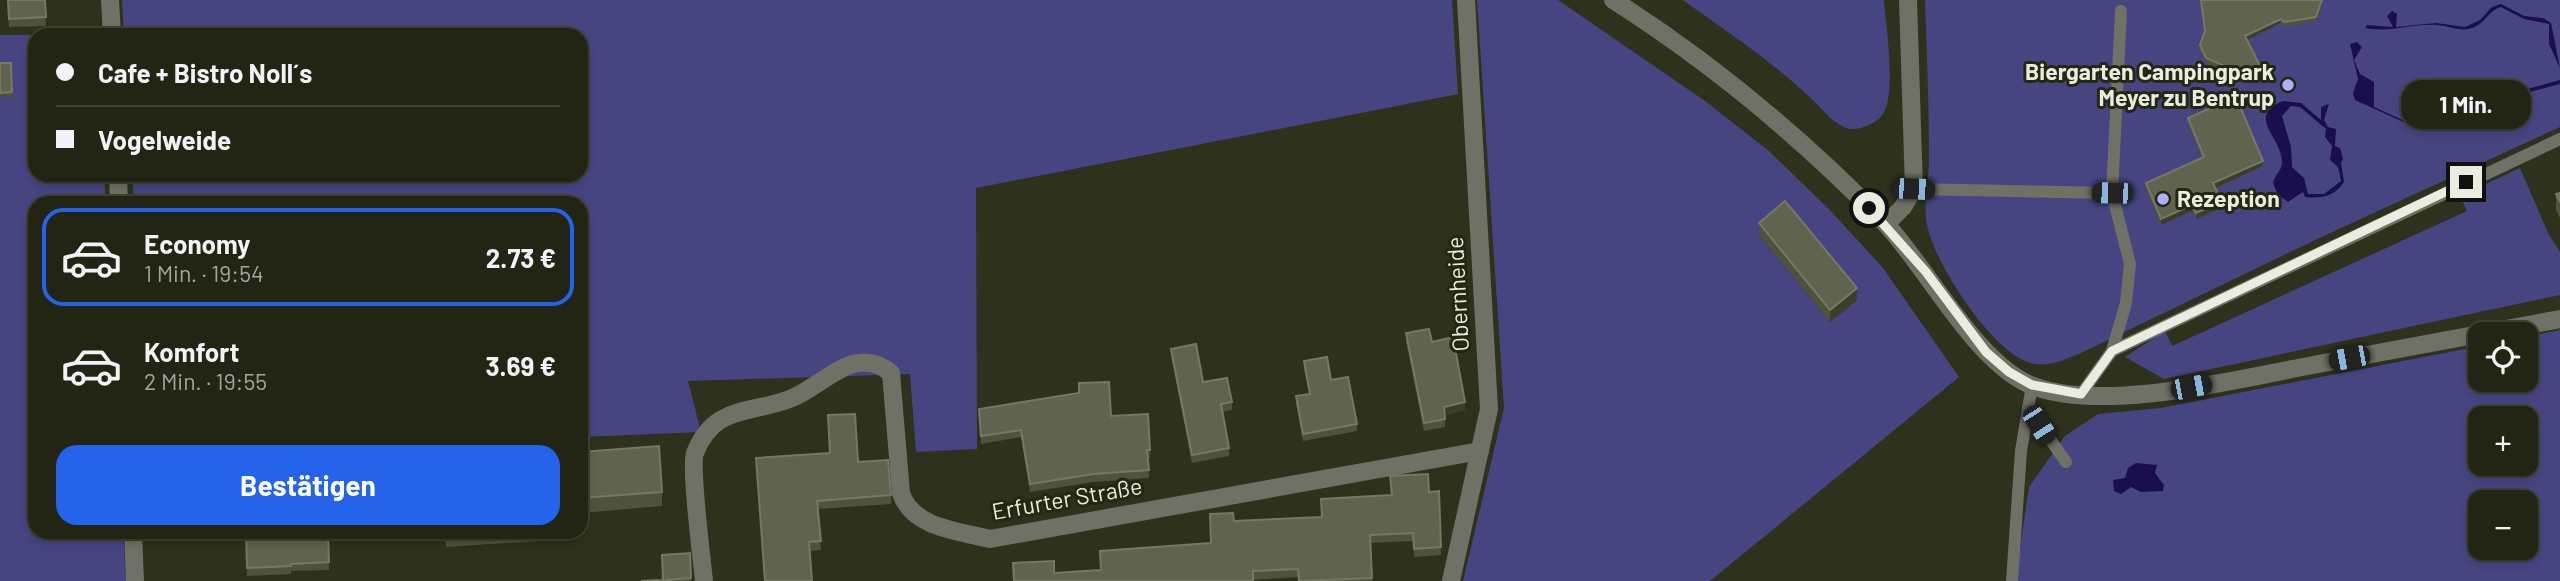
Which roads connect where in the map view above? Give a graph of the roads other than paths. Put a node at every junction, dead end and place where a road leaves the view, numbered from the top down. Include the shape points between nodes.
1 (110, 0) edge
2 (1466, 0) edge
3 (1613, 0) edge
4 (1908, 0) edge
5 (2121, 11) dead end
6 (112, 28) edge
7 (2560, 139) edge
8 (1914, 189) junction
9 (2112, 193) junction
10 (1885, 224) junction
11 (2560, 319) edge
12 (2112, 351) junction
13 (2032, 385) junction
14 (2081, 394) junction
15 (2028, 408) junction
16 (1480, 451) junction
17 (2066, 462) dead end
18 (133, 539) edge
19 (135, 581) edge
20 (704, 581) edge
21 (1451, 581) edge
22 (2012, 581) edge

1 - 6 street
2 - 16 street, Obernheide via 1489,409
3 - 10 street via 1732,83
4 - 8 street
5 - 9 lane
7 - 12 lane
8 - 9 lane
8 - 10 street
9 - 12 lane via 2130,264 2126,303
10 - 13 street via 1986,352
11 - 14 street via 2165,392
12 - 14 lane
13 - 14 street
13 - 15 lane
15 - 17 lane
15 - 22 lane
16 - 20 street, Erfurter Straße via 990,539 933,524 911,513 901,493 891,373 879,363 850,363 792,398 733,412 702,437 693,458
16 - 21 street, Obernheide
18 - 19 street

